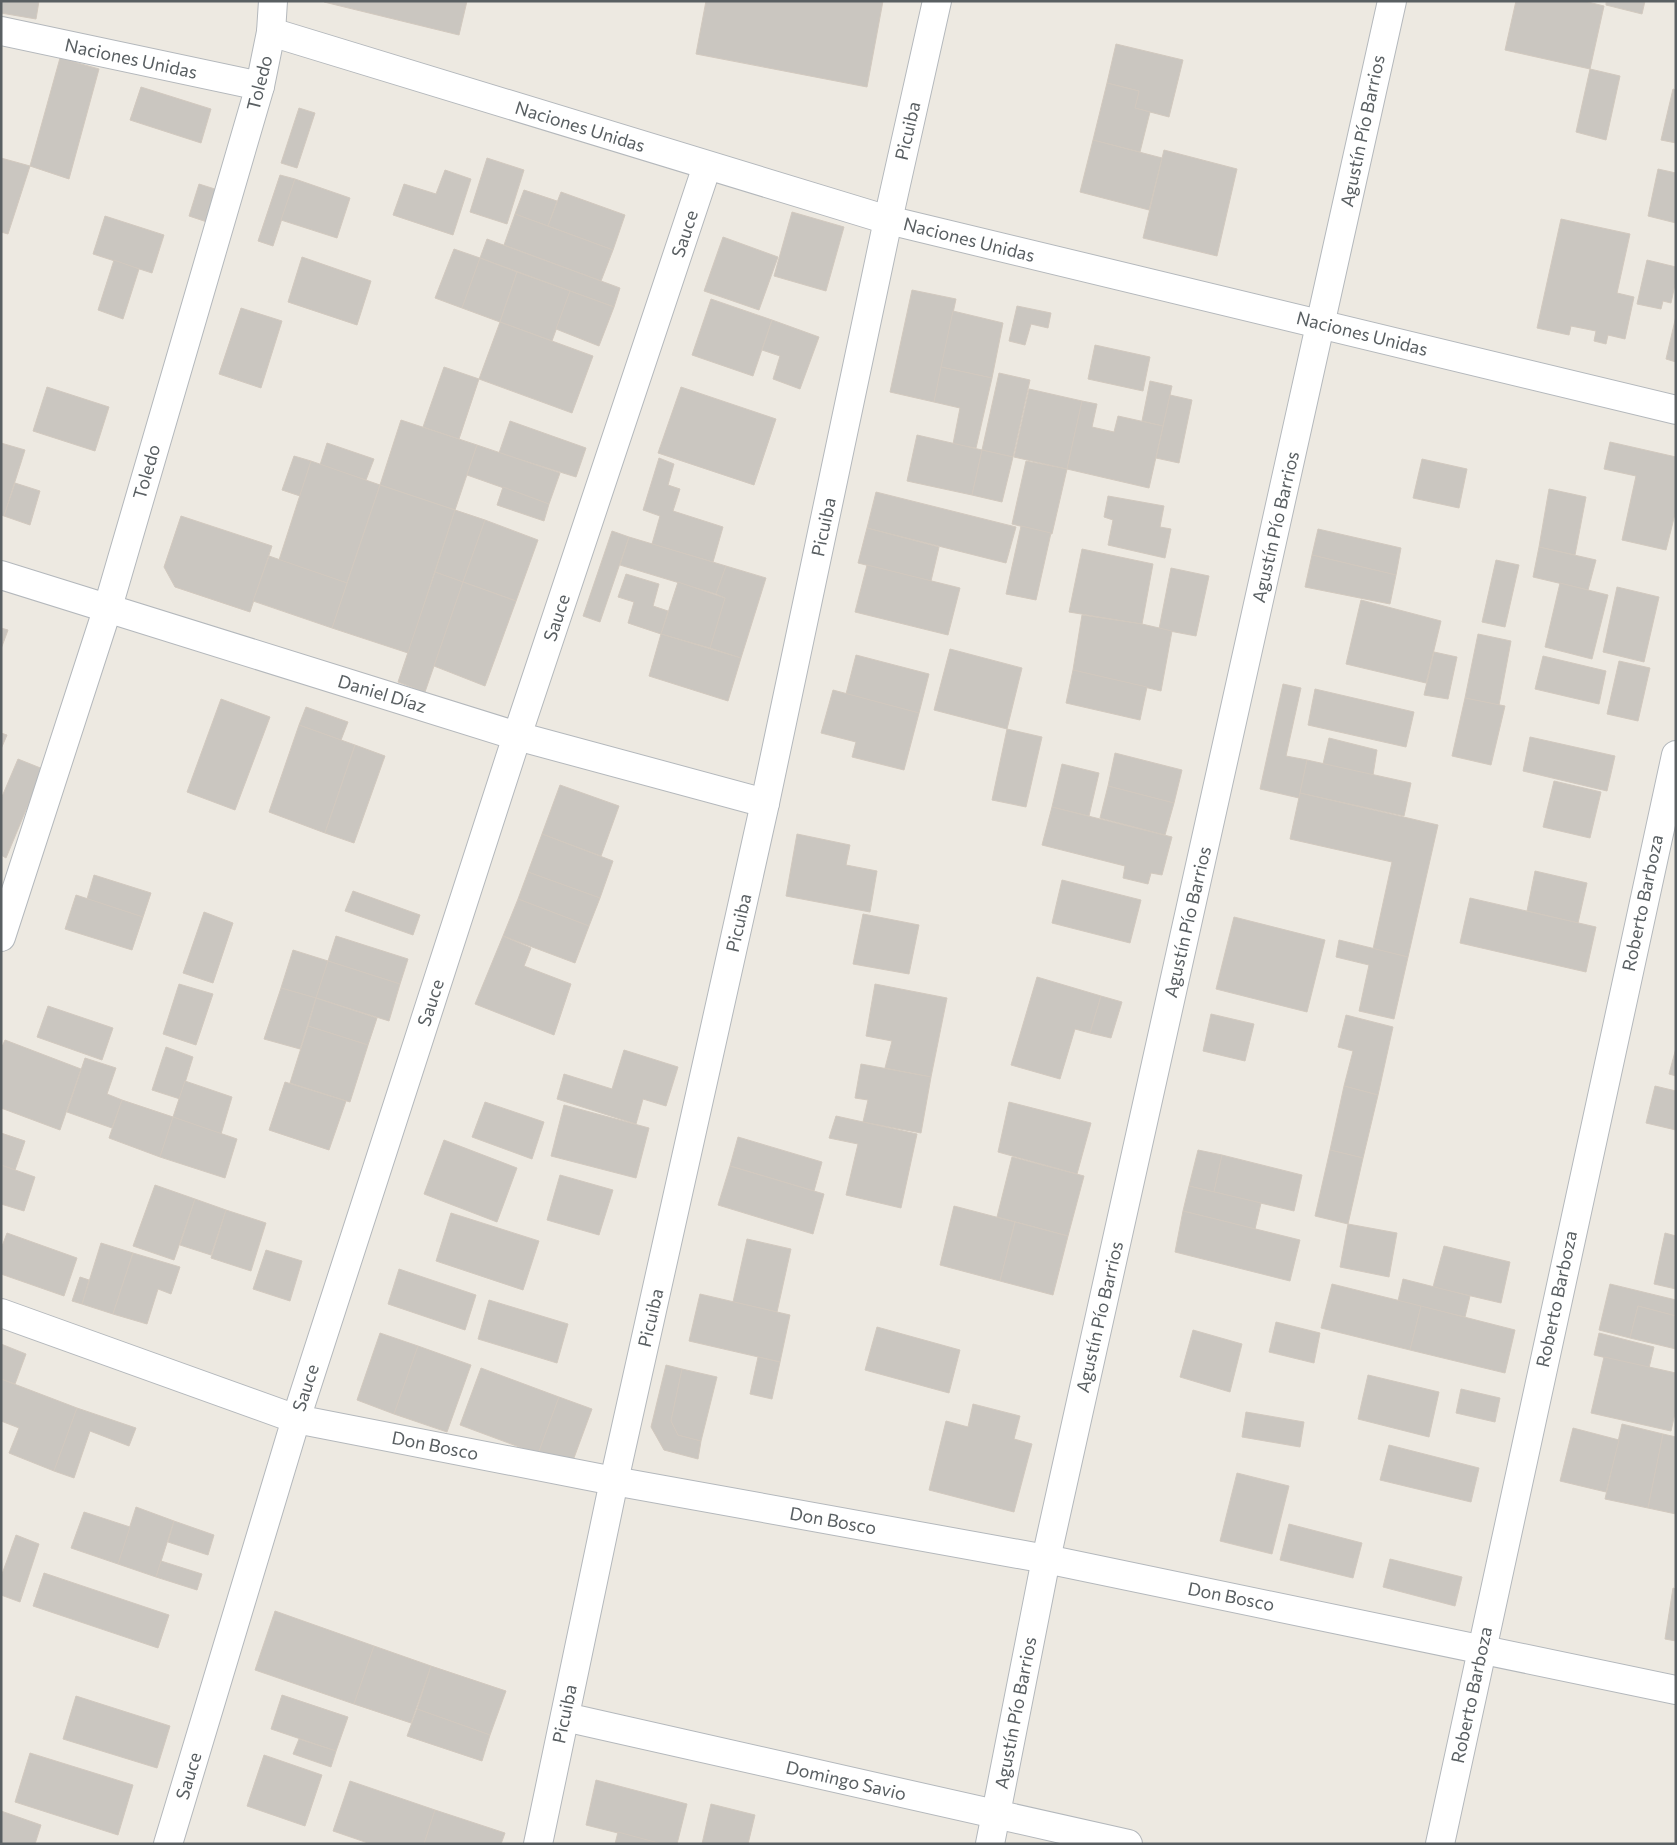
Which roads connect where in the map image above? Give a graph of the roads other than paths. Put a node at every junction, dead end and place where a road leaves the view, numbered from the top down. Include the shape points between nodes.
1 (273, 1) edge
2 (937, 1) edge
3 (1392, 1) edge
4 (1, 31) edge
5 (272, 32) junction
6 (260, 86) junction
7 (707, 166) junction
8 (888, 220) junction
9 (1321, 324) junction
10 (1676, 410) edge
11 (1, 575) edge
12 (108, 607) junction
13 (517, 736) junction
14 (1676, 755) edge
15 (766, 803) junction
16 (1, 937) edge
17 (1, 1313) edge
18 (296, 1419) junction
19 (614, 1481) junction
20 (1046, 1559) junction
21 (1482, 1648) junction
22 (1676, 1690) edge
23 (565, 1717) junction
24 (997, 1815) junction
25 (168, 1844) edge
26 (538, 1844) edge
27 (990, 1844) edge
28 (1128, 1844) edge
29 (1440, 1844) edge

1 - 5 street, Toledo
2 - 8 street, Picuiba
3 - 9 street, Agustín Pío Barrios
4 - 6 street, Naciones Unidas
5 - 6 street, Toledo
5 - 7 street, Naciones Unidas
6 - 12 street, Toledo
7 - 8 street, Naciones Unidas
7 - 13 street, Sauce
8 - 9 street, Naciones Unidas
8 - 15 street, Picuiba
9 - 10 street, Naciones Unidas
9 - 20 street, Agustín Pío Barrios
11 - 12 street, Daniel Díaz
12 - 13 street, Daniel Díaz
12 - 16 street, Toledo
13 - 15 street, Daniel Díaz
13 - 18 street, Sauce
14 - 21 street, Roberto Barboza
15 - 19 street, Picuiba
17 - 18 street, Don Bosco
18 - 19 street, Don Bosco
18 - 25 street, Sauce
19 - 20 street, Don Bosco
19 - 23 street, Picuiba
20 - 21 street, Don Bosco
20 - 24 street, Agustín Pío Barrios
21 - 22 street, Don Bosco
21 - 29 street, Roberto Barboza
23 - 24 street, Domingo Savio
23 - 26 street, Picuiba
24 - 27 street, Agustín Pío Barrios
24 - 28 street, Domingo Savio

